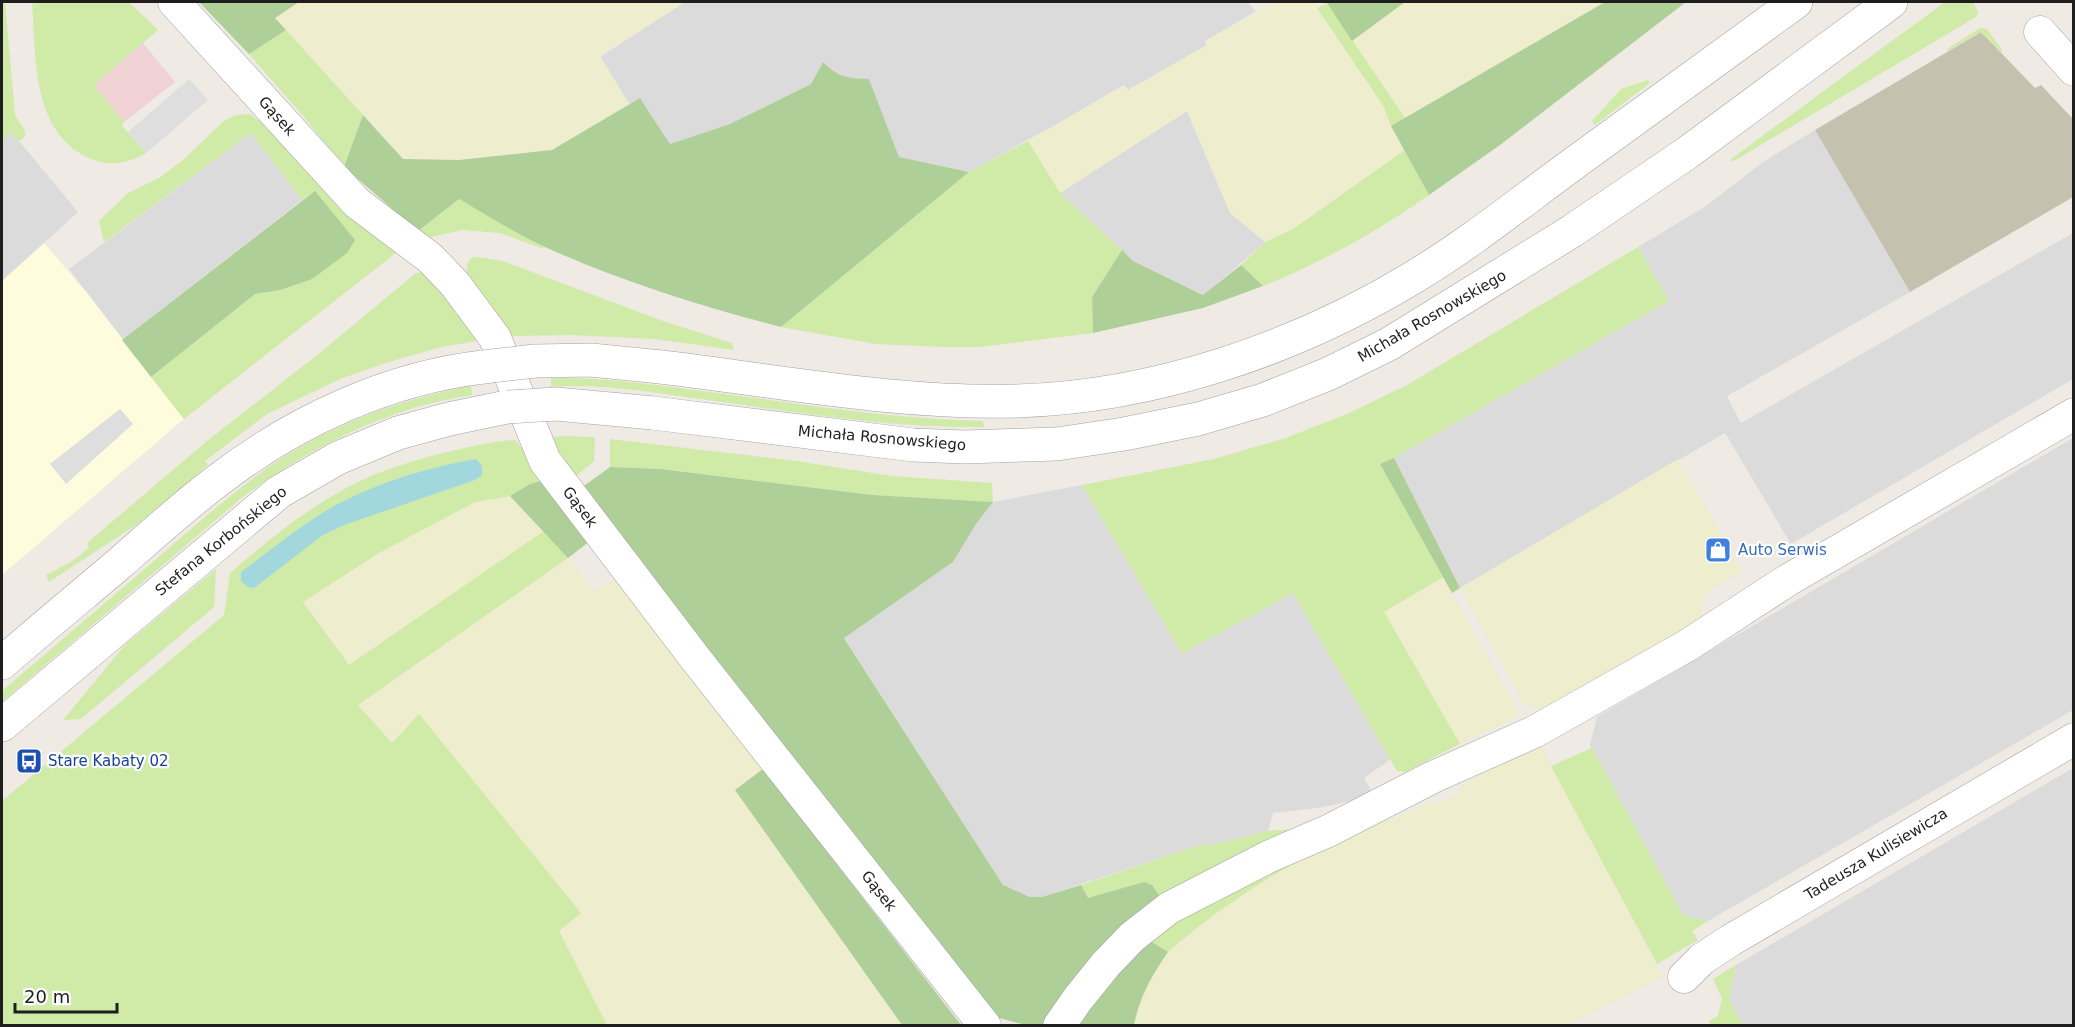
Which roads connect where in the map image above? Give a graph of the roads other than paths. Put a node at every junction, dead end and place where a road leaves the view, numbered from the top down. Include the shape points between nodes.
1 (174, 2) edge
2 (1796, 2) edge
3 (1891, 2) edge
4 (2040, 32) dead end
5 (2073, 70) edge
6 (507, 407) joint
7 (2073, 414) edge
8 (2, 663) edge
9 (2, 725) edge
10 (2073, 739) edge
11 (1684, 977) dead end
12 (985, 1026) edge
13 (1059, 1026) edge

1 - 12 street, Gąsek via 357,203 430,258 456,284 495,338 545,461
2 - 8 street, bridge via 1416,276 1343,317 1269,349 1128,388 1018,401 894,397 591,360 451,371 336,409 262,449 222,478
3 - 6 street, Michała Rosnowskiego, bridge via 1687,153 1572,231 1389,344 1263,400 1198,419 1124,434 1058,444 965,447 913,445 556,404
4 - 5 street
6 - 9 street, Stefana Korbońskiego via 398,433 338,458 279,492
7 - 13 street via 1788,580 1688,645 1555,720 1169,908 1106,964
10 - 11 street, Tadeusza Kulisiewicza via 1731,940 1702,959

